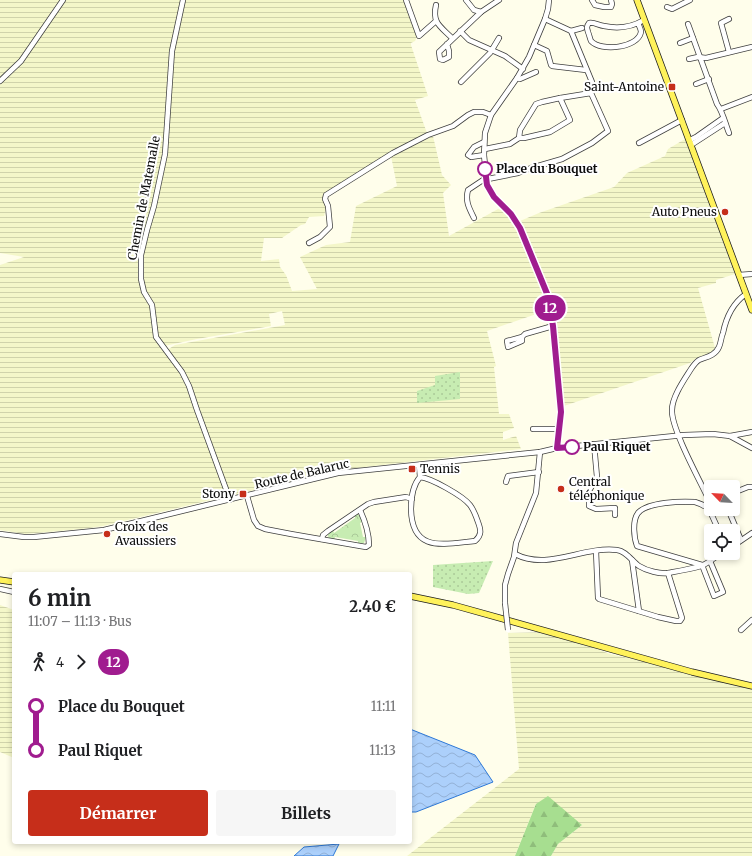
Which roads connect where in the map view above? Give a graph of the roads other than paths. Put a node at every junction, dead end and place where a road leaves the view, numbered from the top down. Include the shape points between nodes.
1 (63, 0) edge
2 (183, 0) edge
3 (406, 0) edge
4 (466, 0) edge
5 (499, 0) edge
6 (549, 0) edge
7 (592, 0) edge
8 (611, 0) edge
9 (637, 0) edge
10 (690, 0) edge
11 (436, 5) dead end
12 (667, 7) dead end
13 (481, 12) junction
14 (545, 19) junction
15 (729, 19) dead end
16 (644, 20) junction
17 (436, 21) junction
18 (638, 23) junction
19 (688, 24) dead end
20 (582, 28) dead end
21 (571, 31) junction
22 (460, 32) junction
23 (452, 38) junction
24 (499, 38) dead end
25 (693, 38) junction
26 (680, 43) dead end
27 (447, 44) dead end
28 (534, 45) junction
29 (752, 47) edge
30 (493, 50) junction
31 (729, 52) junction
32 (702, 58) junction
33 (689, 59) dead end
34 (523, 69) junction
35 (586, 70) junction
36 (536, 72) dead end
37 (517, 78) junction
38 (709, 79) junction
39 (0, 81) edge
40 (461, 82) dead end
41 (696, 84) dead end
42 (591, 93) junction
43 (752, 97) edge
44 (560, 98) junction
45 (721, 109) junction
46 (491, 115) junction
47 (682, 120) junction
48 (724, 120) junction
49 (729, 133) dead end
50 (519, 138) junction
51 (484, 142) junction
52 (639, 143) dead end
53 (690, 143) junction
54 (484, 149) junction
55 (484, 155) junction
56 (486, 180) junction
57 (474, 218) dead end
58 (309, 243) dead end
59 (752, 274) edge
60 (739, 275) junction
61 (746, 294) junction
62 (752, 310) edge
63 (553, 326) junction
64 (522, 337) dead end
65 (559, 429) junction
66 (533, 430) dead end
67 (752, 432) edge
68 (679, 436) junction
69 (730, 436) junction
70 (594, 444) junction
71 (557, 448) junction
72 (752, 448) edge
73 (540, 452) junction
74 (419, 465) junction
75 (539, 472) junction
76 (420, 477) junction
77 (506, 482) dead end
78 (752, 487) edge
79 (704, 489) edge
80 (740, 490) edge
81 (247, 496) junction
82 (412, 499) junction
83 (230, 500) junction
84 (360, 510) junction
85 (615, 515) dead end
86 (731, 516) edge
87 (715, 524) edge
88 (752, 533) edge
89 (0, 534) edge
90 (322, 539) junction
91 (741, 540) joint
92 (596, 551) junction
93 (515, 554) junction
94 (632, 560) junction
95 (683, 560) junction
96 (710, 561) joint
97 (702, 565) junction
98 (684, 570) junction
99 (668, 573) junction
100 (0, 580) edge
101 (12, 582) edge
102 (0, 590) edge
103 (12, 592) edge
104 (412, 596) edge
105 (639, 611) junction
106 (752, 620) edge
107 (508, 630) dead end
108 (741, 630) dead end
109 (752, 686) edge

1 - 39 street via 21,61
2 - 83 street, Chemin de Matemalle via 172,51 165,154 141,255 141,279 144,292 152,305 156,337 182,372 189,386
3 - 17 street via 419,36
4 - 13 street via 474,10
5 - 13 street
6 - 14 street
7 - 8 street via 595,5 608,8 611,7
9 - 16 main road
10 - 12 street via 672,9
11 - 17 street
13 - 22 street
14 - 21 street
14 - 28 street
15 - 31 street via 720,23
16 - 18 street
16 - 47 main road
17 - 23 street
18 - 18 street via 615,27 592,22 588,23 587,29 591,41 606,47 615,47 628,44 640,34
19 - 25 street
20 - 21 street
21 - 35 street
22 - 23 street
22 - 30 street via 469,40
23 - 27 street
24 - 30 street
25 - 26 street
25 - 32 street
28 - 34 street
28 - 35 street via 547,51 551,65
29 - 31 street
30 - 34 street
30 - 40 street
31 - 32 street
32 - 33 street
32 - 38 street
34 - 37 street
35 - 42 street via 592,82
36 - 37 street
37 - 46 street
38 - 41 street
38 - 45 street
42 - 44 street
42 - 56 street via 607,129 606,133 562,159
43 - 45 street
44 - 50 street via 536,104 520,130
44 - 50 street via 570,120 550,132
45 - 48 street
46 - 51 street
46 - 58 street via 474,112 453,126 393,153 326,195 330,227
47 - 52 street
47 - 53 main road
48 - 49 street
48 - 53 street
50 - 54 street via 510,144
51 - 54 street
51 - 55 street via 474,147 468,155
53 - 60 main road
54 - 55 street
55 - 56 street
56 - 57 street via 468,190 466,198
56 - 63 street via 494,197 511,214 520,228 548,296
59 - 60 street
60 - 61 main road
61 - 62 main road
61 - 68 street via 728,315 715,353 698,360 673,402 673,418
63 - 64 street
63 - 65 street via 561,412
65 - 66 street
65 - 71 street
67 - 69 street
68 - 69 street, Route de Balaruc
68 - 70 street, Route de Balaruc
68 - 79 street
69 - 72 street, Route de Balaruc
70 - 71 street, Route de Balaruc
70 - 85 street via 597,478 589,491 590,506 596,509 615,508
71 - 73 street, Route de Balaruc
73 - 74 street, Route de Balaruc
73 - 75 street
74 - 76 street
74 - 81 street, Route de Balaruc via 338,473
75 - 77 street via 508,476
75 - 93 street via 536,493 516,543
76 - 82 street
76 - 82 street via 448,489 470,505 479,525 479,538 475,541 458,542 424,541 412,524
78 - 80 street
81 - 83 street, Route de Balaruc
81 - 90 street via 258,526
82 - 84 street via 406,497 383,500 368,504
83 - 89 street, Route de Balaruc via 104,530 34,537
84 - 90 street via 328,530
84 - 90 street via 367,528 369,545 366,547
86 - 91 street
87 - 95 street via 709,508 696,502 659,504 638,513 634,529 636,546
88 - 91 street
92 - 93 street via 544,560
92 - 94 street via 618,550
92 - 105 street via 598,598
93 - 107 street, bridge via 505,585
94 - 99 street via 644,568
94 - 105 street
95 - 97 street
95 - 98 street
96 - 97 street
96 - 97 street via 723,592 714,596
97 - 98 street
98 - 99 street
99 - 105 street via 682,618 680,621
100 - 101 main road
102 - 103 street
104 - 109 main road
106 - 108 street

